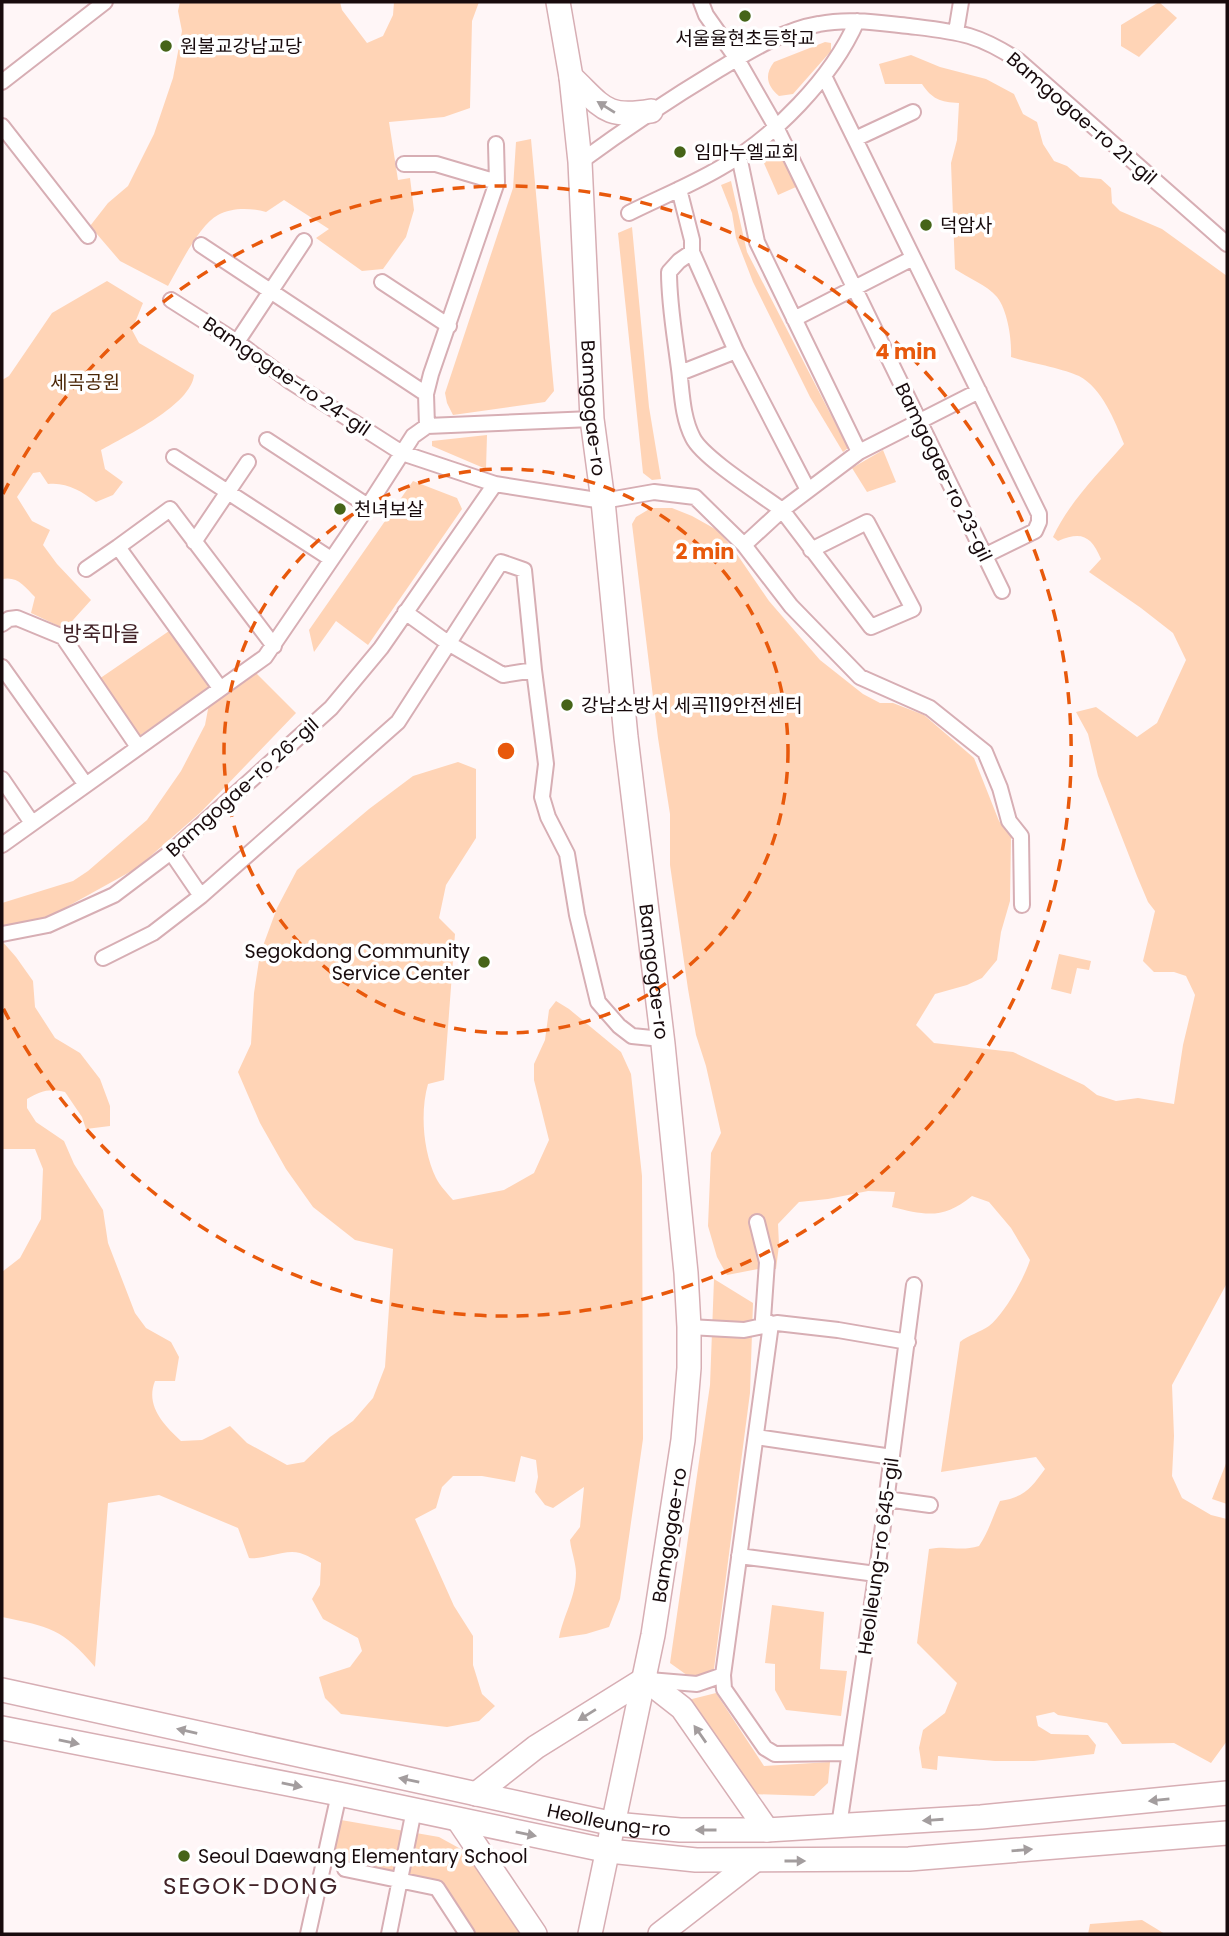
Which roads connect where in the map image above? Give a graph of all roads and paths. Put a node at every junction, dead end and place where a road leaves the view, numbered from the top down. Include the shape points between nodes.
1 (104, 2) edge
2 (558, 2) edge
3 (701, 2) edge
4 (961, 2) edge
5 (857, 21) junction
6 (956, 32) junction
7 (737, 59) junction
8 (824, 76) junction
9 (571, 77) junction
10 (2, 82) edge
11 (651, 111) junction
12 (912, 112) dead end
13 (2, 126) edge
14 (776, 127) junction
15 (855, 139) junction
16 (496, 144) dead end
17 (738, 156) junction
18 (580, 162) junction
19 (404, 164) dead end
20 (497, 182) junction
21 (680, 189) junction
22 (629, 213) dead end
23 (88, 236) dead end
24 (304, 241) dead end
25 (1227, 244) edge
26 (201, 245) dead end
27 (692, 252) junction
28 (913, 258) junction
29 (382, 282) dead end
30 (854, 289) junction
31 (272, 292) junction
32 (171, 300) dead end
33 (794, 318) junction
34 (449, 326) junction
35 (237, 342) junction
36 (736, 351) junction
37 (680, 373) junction
38 (979, 391) junction
39 (426, 394) junction
40 (592, 419) junction
41 (920, 422) junction
42 (427, 426) junction
43 (267, 440) dead end
44 (859, 452) junction
45 (402, 453) junction
46 (174, 457) dead end
47 (248, 462) dead end
48 (495, 484) junction
49 (808, 490) junction
50 (229, 491) junction
51 (603, 502) junction
52 (369, 506) junction
53 (782, 510) junction
54 (194, 541) junction
55 (744, 545) junction
56 (118, 547) junction
57 (811, 550) junction
58 (986, 555) junction
59 (331, 559) junction
60 (86, 569) dead end
61 (1002, 591) dead end
62 (405, 612) junction
63 (2, 624) edge
64 (448, 643) junction
65 (274, 646) junction
66 (2, 667) edge
67 (534, 670) junction
68 (220, 688) junction
69 (138, 747) junction
70 (2, 779) edge
71 (86, 785) junction
72 (32, 823) junction
73 (2, 845) edge
74 (170, 852) junction
75 (201, 895) junction
76 (1022, 905) dead end
77 (2, 934) edge
78 (103, 958) dead end
79 (662, 1039) junction
80 (757, 1222) dead end
81 (914, 1285) dead end
82 (771, 1324) junction
83 (689, 1327) junction
84 (908, 1342) junction
85 (756, 1437) junction
86 (892, 1457) junction
87 (886, 1499) junction
88 (930, 1505) dead end
89 (739, 1556) junction
90 (876, 1574) junction
91 (723, 1675) junction
92 (645, 1679) junction
93 (2, 1690) edge
94 (2, 1728) edge
95 (848, 1753) junction
96 (1227, 1793) edge
97 (339, 1794) junction
98 (476, 1794) junction
99 (414, 1810) junction
100 (459, 1821) junction
101 (614, 1824) junction
102 (839, 1826) junction
103 (767, 1830) junction
104 (1227, 1833) edge
105 (609, 1851) junction
106 (754, 1861) junction
107 (345, 1869) dead end
108 (401, 1881) junction
109 (309, 1934) edge
110 (389, 1934) edge
111 (467, 1934) edge
112 (535, 1934) edge
113 (590, 1934) edge
114 (660, 1934) edge

1 - 10 street
2 - 9 main road, Bamgogae-ro
3 - 7 street, Bamgogae-ro 23-gil
4 - 6 street
5 - 6 street, Bamgogae-ro 21-gil
5 - 7 street, Bamgogae-ro 21-gil via 796,30
5 - 8 street
6 - 25 street, Bamgogae-ro 21-gil via 986,40 1019,61
7 - 11 street, Bamgogae-ro 21-gil
7 - 14 street, Bamgogae-ro 23-gil
8 - 14 street
8 - 15 street
11 -> 9 main road via 615,113
9 - 18 main road, Bamgogae-ro
11 - 18 street, Bamgogae-ro 21-gil
12 - 15 street
13 - 23 street
14 - 17 street
14 - 30 street, Bamgogae-ro 23-gil
15 - 28 street
16 - 20 street
17 - 21 street
17 - 33 street via 757,242
18 - 40 main road, Bamgogae-ro
19 - 20 street via 436,164
20 - 34 street
21 - 22 street
21 - 27 street
24 - 31 street
26 - 31 street
27 - 36 street
27 - 37 street via 669,272
28 - 30 street
28 - 38 street
29 - 34 street
30 - 33 street
30 - 41 street, Bamgogae-ro 23-gil
31 - 35 street
31 - 39 street
32 - 35 street, Bamgogae-ro 24-gil
33 - 44 street
34 - 39 street
35 - 45 street, Bamgogae-ro 24-gil
36 - 37 street
36 - 49 street
37 - 53 street via 681,399 694,440
38 - 41 street
38 - 58 street via 1039,514 1035,531
39 - 42 street
40 - 42 street
40 - 51 main road, Bamgogae-ro
41 - 44 street
41 - 58 street, Bamgogae-ro 23-gil
42 - 45 street
43 - 52 street
44 - 49 street
45 - 48 street, Bamgogae-ro 24-gil
45 - 52 street
46 - 50 street
47 - 50 street
48 - 51 street
48 - 62 street, Bamgogae-ro 26-gil
49 - 53 street
50 - 54 street
50 - 59 street
51 - 55 street via 654,492 695,497
51 - 79 main road, Bamgogae-ro
52 - 59 street
53 - 55 street
53 - 57 street
54 - 56 street via 170,509
54 - 65 street
55 - 76 street via 791,606 860,677 930,708 985,752 1009,821 1021,836
56 - 60 street
56 - 68 street
57 - 57 street via 871,627 912,609 867,522
58 - 61 street, Bamgogae-ro 23-gil
59 - 65 street
62 - 64 street
62 - 74 street, Bamgogae-ro 26-gil via 331,708
63 - 69 street via 17,618 63,637
64 - 67 street via 503,675
64 - 67 street via 501,562 524,570
64 - 75 street via 398,722
65 - 68 street via 254,666
66 - 71 street
67 - 79 street via 545,764 542,797 567,854 598,1002 632,1036
68 - 69 street
69 - 71 street
70 - 72 street
71 - 72 street
72 - 73 street
74 - 75 street
74 - 77 street, Bamgogae-ro 26-gil via 114,895 48,925
75 - 78 street via 153,933
79 - 83 main road, Bamgogae-ro
80 - 82 street via 767,1262 763,1319
81 - 84 street, Heolleung-ro 645-gil
82 - 83 street via 744,1330
82 - 84 street
82 - 85 street
83 - 92 main road, Bamgogae-ro via 683,1440
84 - 86 street, Heolleung-ro 645-gil
85 - 86 street
85 - 89 street
86 - 87 street, Heolleung-ro 645-gil
87 - 88 street
87 - 90 street, Heolleung-ro 645-gil
89 - 90 street
89 - 91 street
90 - 95 street, Heolleung-ro 645-gil
91 - 92 street via 697,1684
91 - 95 street via 724,1689 765,1748 775,1754
92 -> 98 main road via 536,1747
92 - 101 main road, Bamgogae-ro
103 -> 92 main road via 682,1708
98 -> 93 main road, Heolleung-ro
94 -> 97 main road, Heolleung-ro
95 - 102 street, Heolleung-ro 645-gil
96 -> 102 main road, Heolleung-ro
97 - 99 main road, Heolleung-ro
97 - 109 street
98 - 101 main road, Heolleung-ro
99 - 100 main road, Heolleung-ro
99 - 108 street
100 -> 105 main road, Heolleung-ro
100 - 112 main road
103 -> 101 main road, Heolleung-ro
101 - 105 main road, Bamgogae-ro
102 - 103 main road, Heolleung-ro
106 -> 104 main road, Heolleung-ro via 909,1859
105 - 106 main road, Heolleung-ro
105 - 113 main road, Bamgogae-ro
106 - 114 main road
107 - 108 street
108 - 110 street
108 - 111 street via 438,1888

